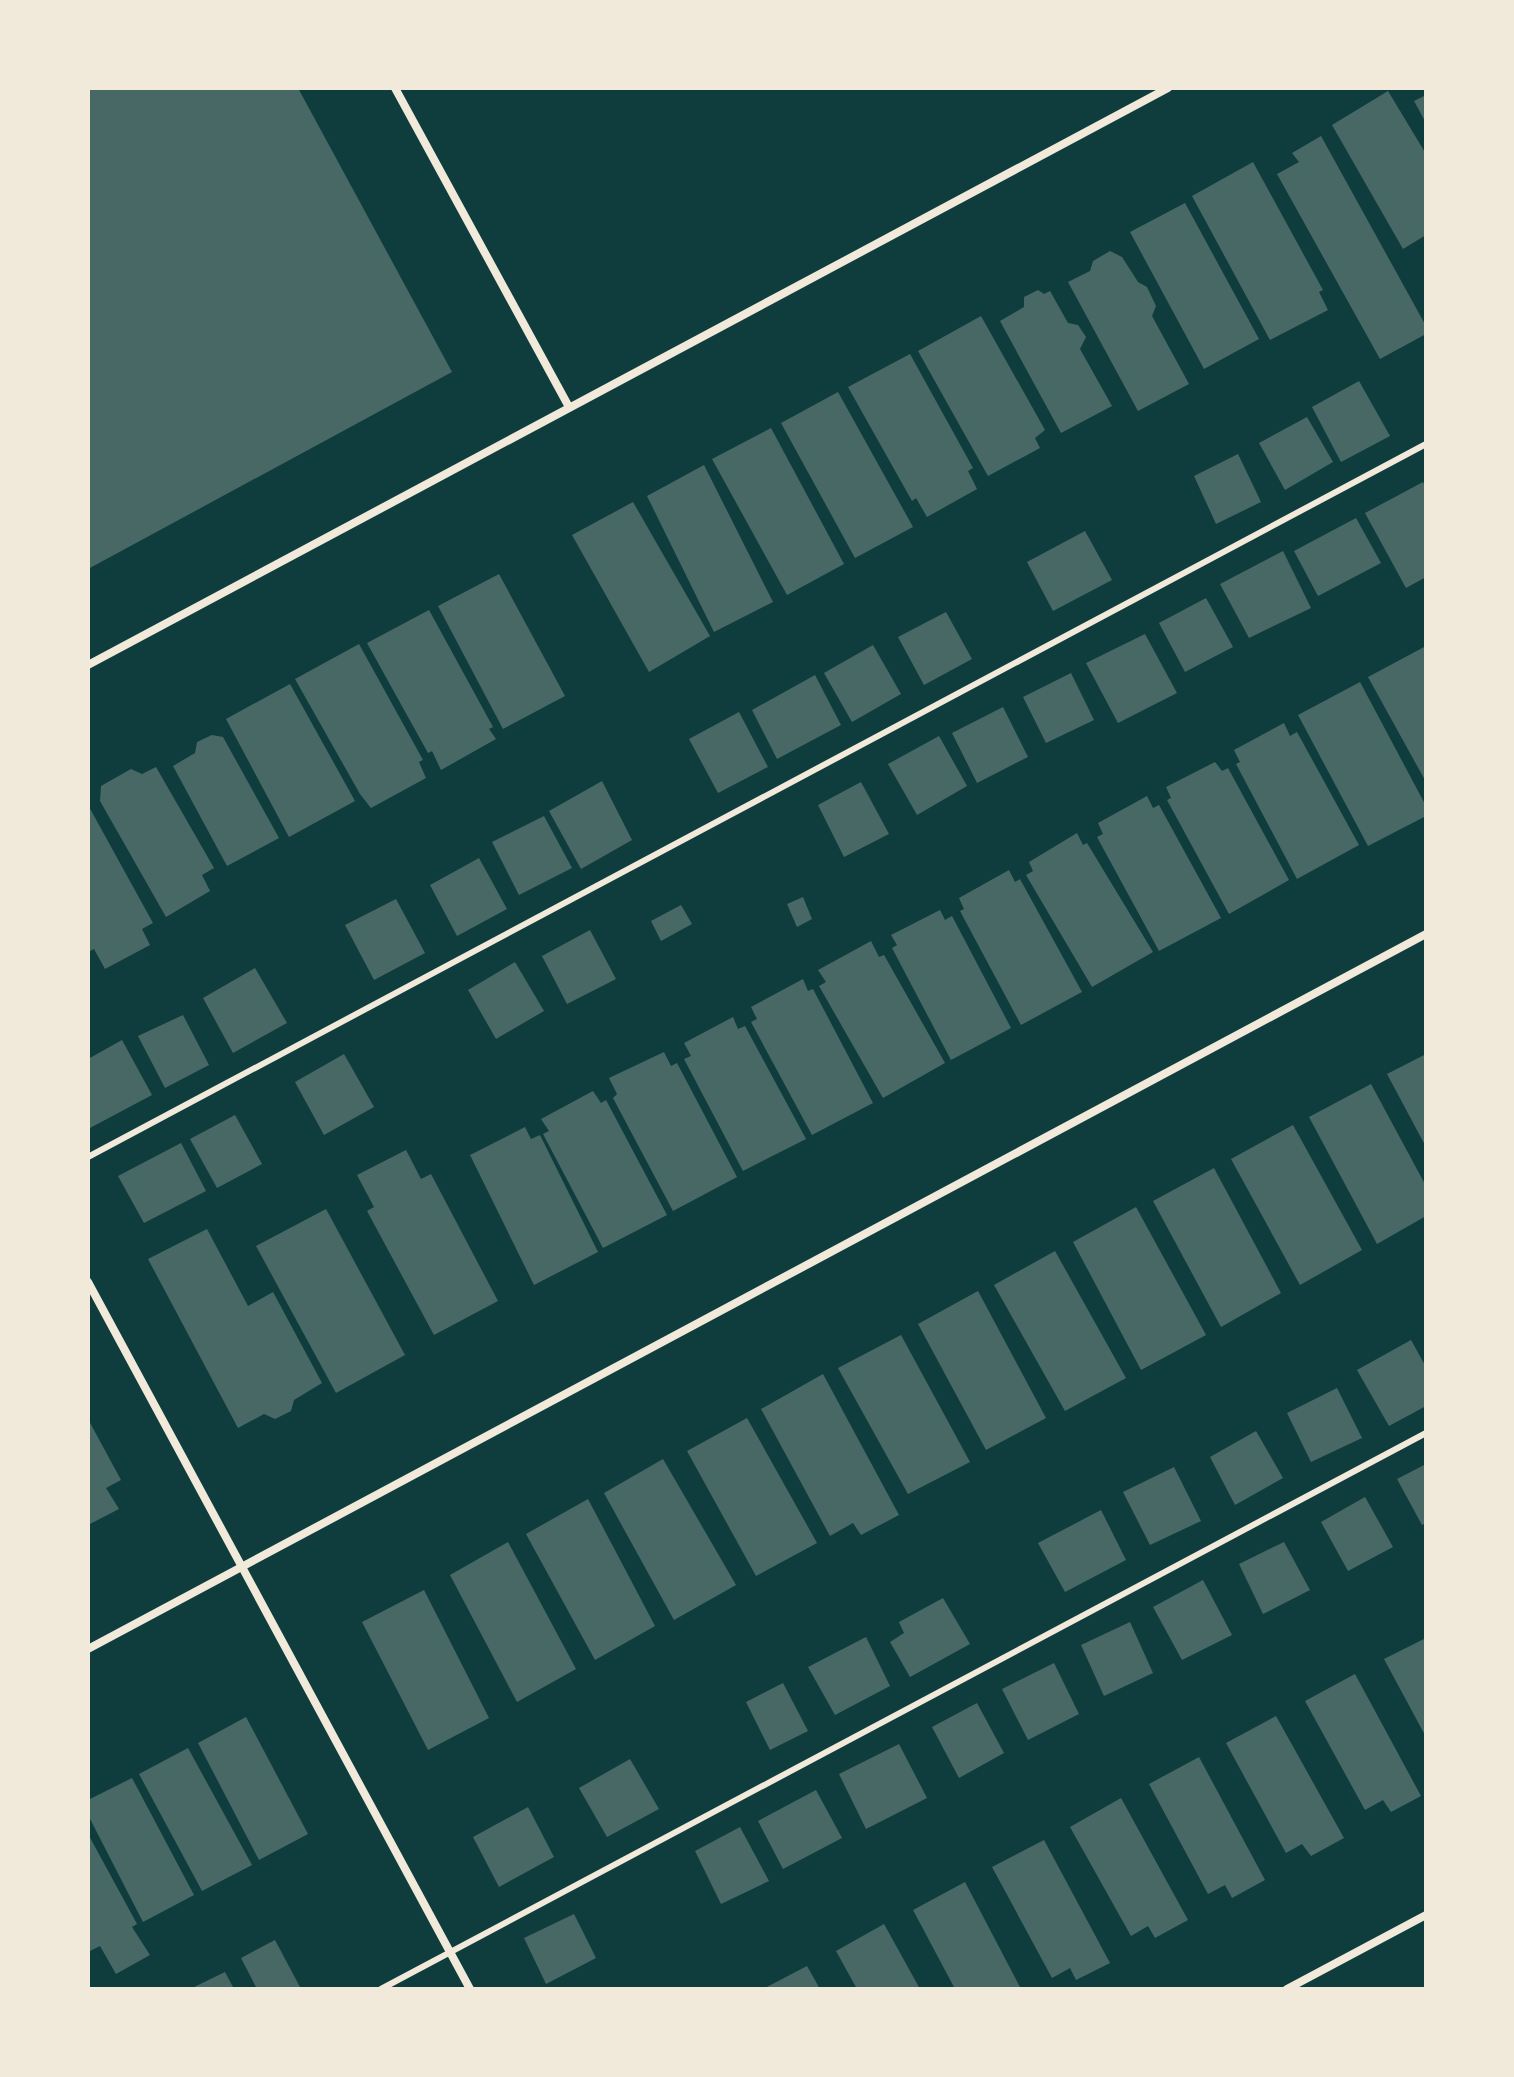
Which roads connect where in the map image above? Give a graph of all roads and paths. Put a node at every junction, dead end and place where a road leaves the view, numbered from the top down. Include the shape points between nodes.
1 (395, 88) edge
2 (1168, 88) edge
3 (569, 407) junction
4 (1426, 444) edge
5 (88, 665) edge
6 (1426, 934) edge
7 (88, 1157) edge
8 (88, 1282) edge
9 (1426, 1433) edge
10 (242, 1567) junction
11 (88, 1649) edge
12 (1426, 1915) edge
13 (451, 1953) junction
14 (381, 1989) edge
15 (470, 1989) edge
16 (1287, 1989) edge

1 - 3 street
2 - 3 street
3 - 5 street
4 - 7 lane
6 - 10 street
8 - 10 street
9 - 13 lane
10 - 11 street
10 - 13 street
12 - 16 street
13 - 14 lane
13 - 15 street

